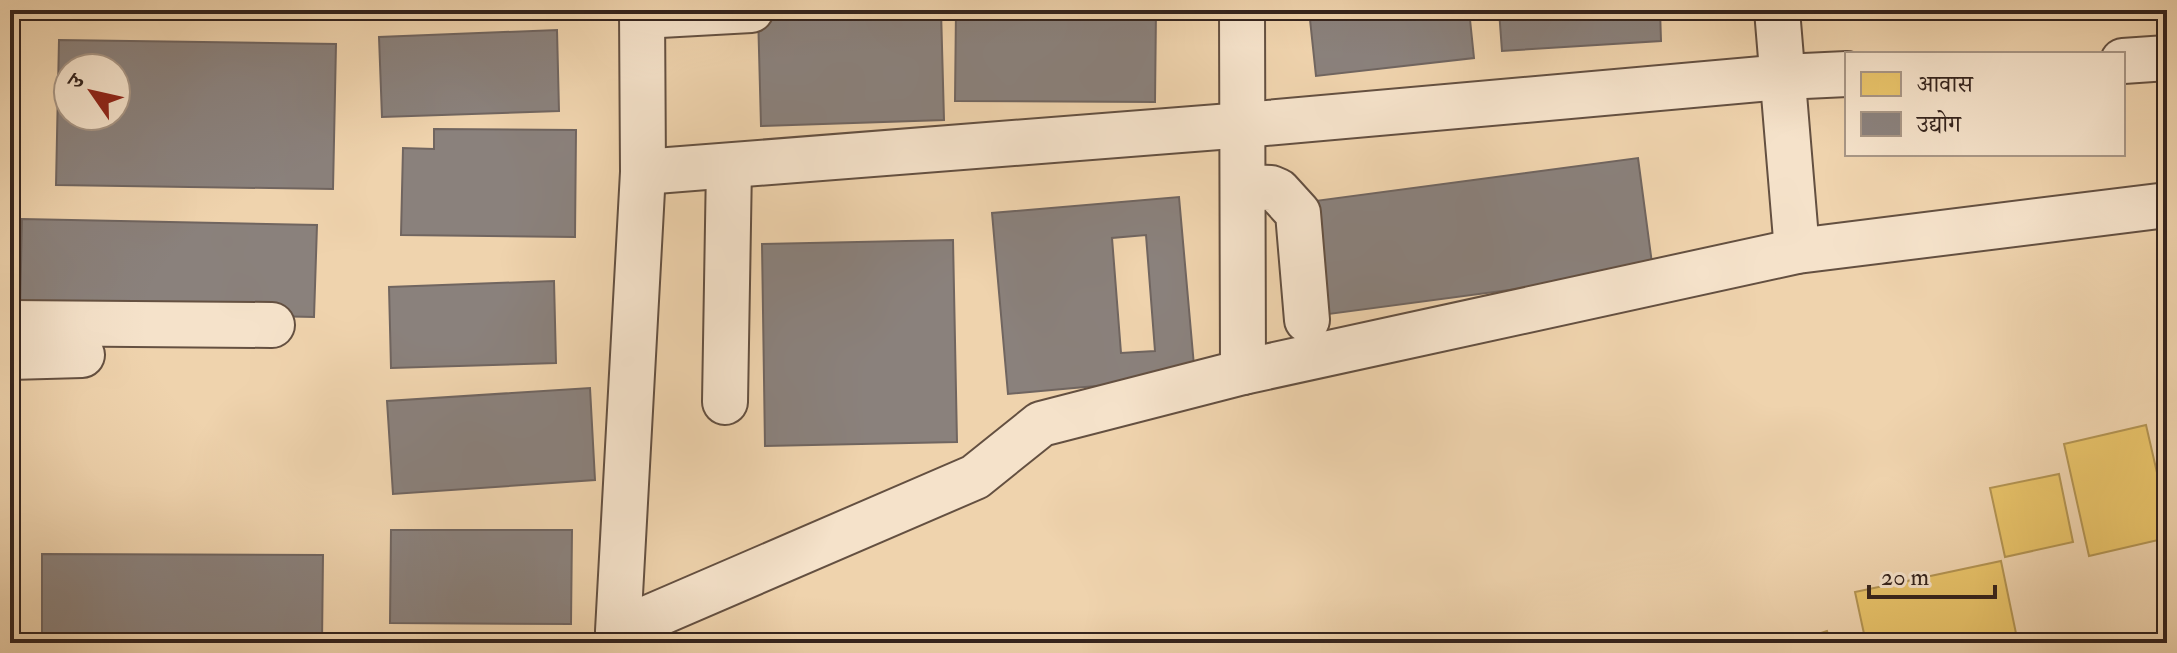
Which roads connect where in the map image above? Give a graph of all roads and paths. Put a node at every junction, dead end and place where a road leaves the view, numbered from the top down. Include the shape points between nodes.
1 (751, 10) edge
2 (1242, 10) edge
3 (1777, 10) edge
4 (642, 13) edge
5 (2167, 58) edge
6 (2125, 61) edge
7 (1845, 74) edge
8 (1783, 77) junction
9 (1244, 125) junction
10 (776, 138) dead end
11 (643, 160) junction
12 (729, 166) junction
13 (1244, 187) junction
14 (2167, 205) edge
15 (1797, 251) junction
16 (1307, 320) dead end
17 (10, 323) edge
18 (272, 325) dead end
19 (82, 355) dead end
20 (10, 357) edge
21 (1243, 372) junction
22 (725, 402) dead end
23 (602, 637) edge

1 - 4 street
2 - 9 street
3 - 8 street
4 - 11 street
5 - 6 street
7 - 8 street
8 - 9 street
8 - 15 street
9 - 12 street
9 - 13 street
10 - 11 street
11 - 12 street
11 - 23 street
12 - 22 street
13 - 16 street via 1278,191 1298,213
13 - 21 street
14 - 15 street
15 - 21 street
17 - 18 street
19 - 20 street
21 - 23 street via 1041,424 975,477

